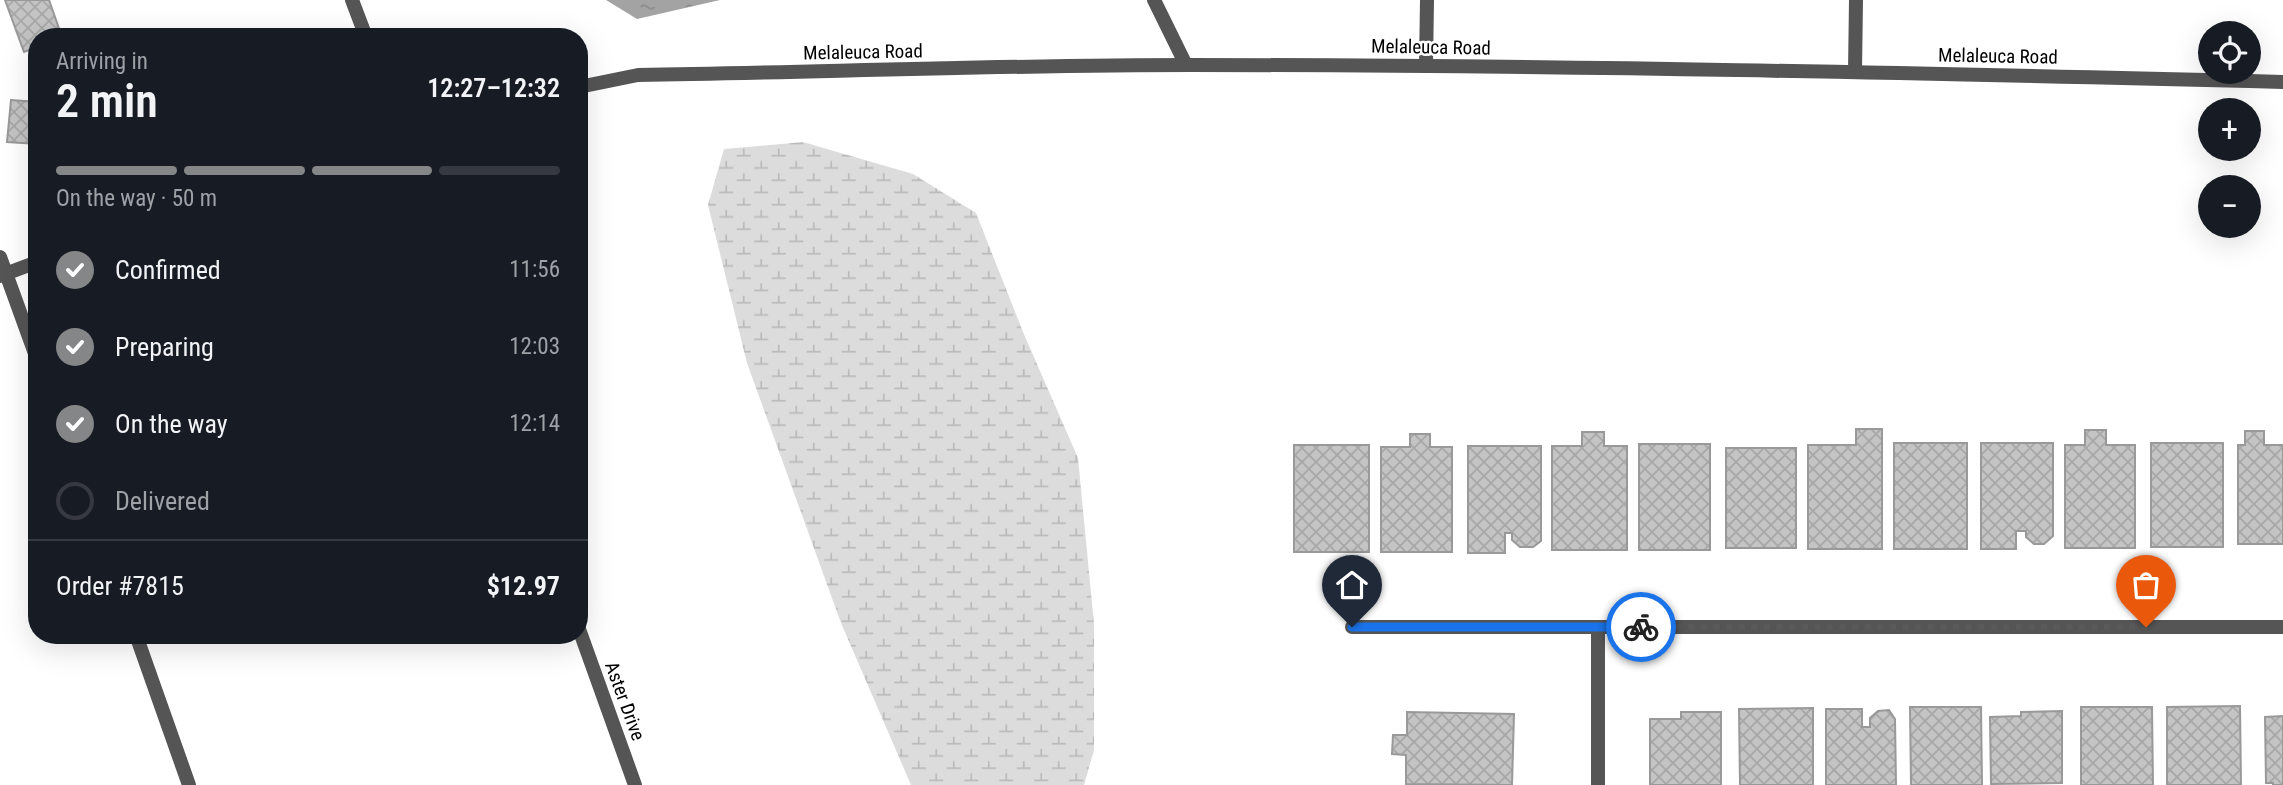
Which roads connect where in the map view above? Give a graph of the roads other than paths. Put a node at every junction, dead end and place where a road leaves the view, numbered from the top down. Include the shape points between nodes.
1 (352, 0) edge
2 (1154, 0) edge
3 (1427, 0) edge
4 (1856, 0) edge
5 (363, 28) edge
6 (1186, 65) junction
7 (1426, 66) junction
8 (1855, 72) junction
9 (2283, 82) edge
10 (588, 84) edge
11 (0, 257) edge
12 (28, 265) edge
13 (3, 275) edge
14 (28, 337) edge
15 (1352, 627) dead end
16 (1598, 627) junction
17 (2283, 627) edge
18 (139, 644) edge
19 (584, 644) edge
20 (189, 785) edge
21 (635, 785) edge
22 (1598, 785) edge

1 - 5 street
2 - 6 street
3 - 7 street
4 - 8 street
6 - 7 street, Melaleuca Road
6 - 10 street, Melaleuca Road via 638,75
7 - 8 street, Melaleuca Road
8 - 9 street, Melaleuca Road
11 - 13 street
12 - 13 street
13 - 14 street
15 - 16 street
16 - 17 street
16 - 22 street
18 - 20 street
19 - 21 street, Aster Drive

